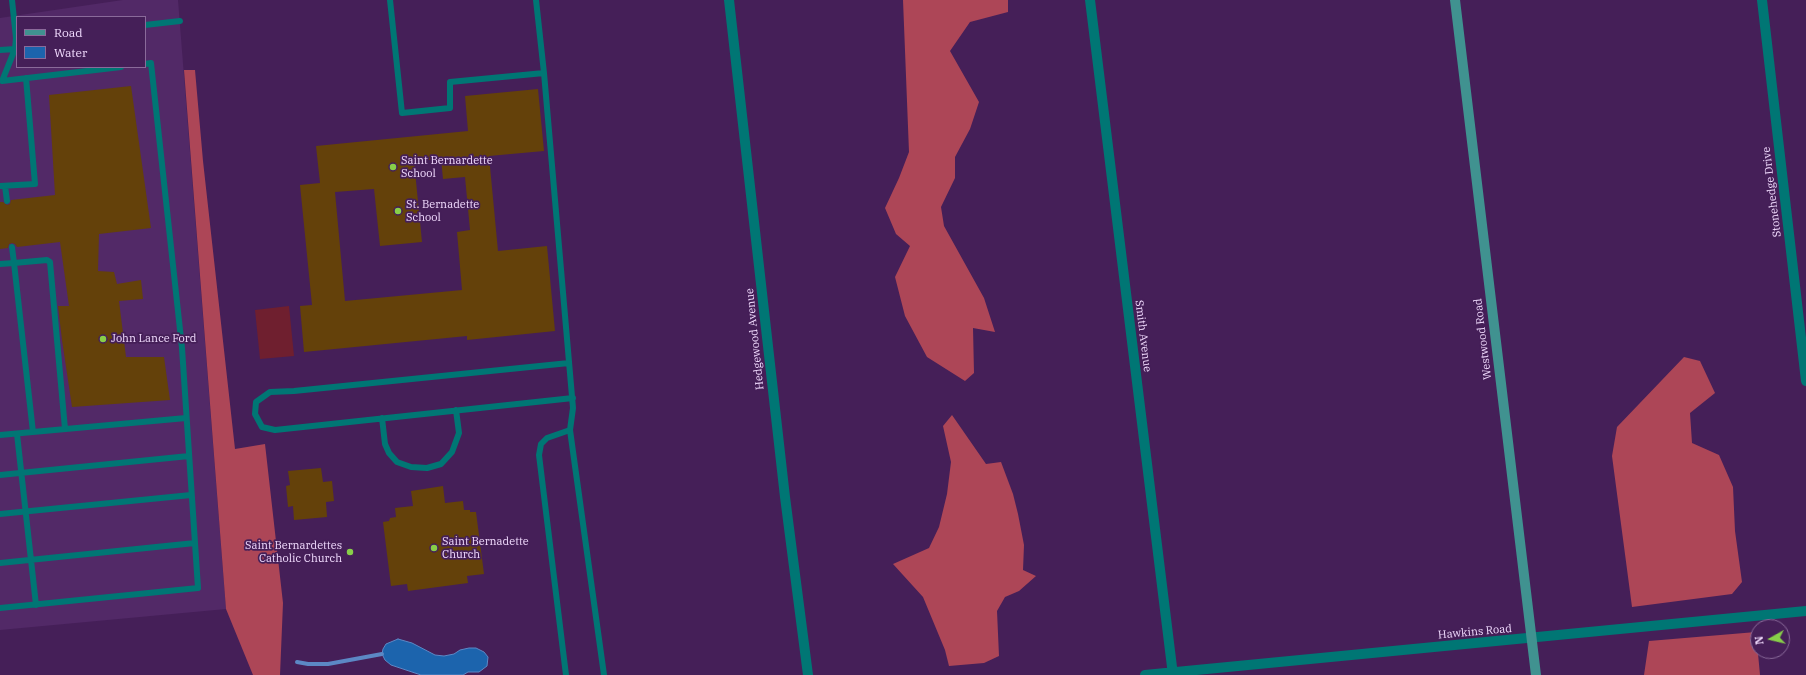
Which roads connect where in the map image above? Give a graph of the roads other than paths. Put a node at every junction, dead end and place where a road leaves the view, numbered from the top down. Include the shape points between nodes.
1 (12, 0) edge
2 (390, 0) edge
3 (536, 0) edge
4 (729, 0) edge
5 (1090, 0) edge
6 (1455, 0) edge
7 (1762, 0) edge
8 (180, 21) dead end
9 (146, 24) edge
10 (16, 30) edge
11 (16, 48) joint
12 (0, 50) edge
13 (146, 64) edge
14 (112, 68) edge
15 (544, 73) junction
16 (26, 78) junction
17 (1, 83) edge
18 (3, 186) edge
19 (7, 201) dead end
20 (12, 248) dead end
21 (14, 263) junction
22 (0, 264) edge
23 (569, 363) junction
24 (1806, 381) edge
25 (572, 398) junction
26 (456, 410) junction
27 (186, 418) junction
28 (382, 418) junction
29 (66, 429) junction
30 (570, 430) junction
31 (32, 432) junction
32 (17, 434) junction
33 (0, 435) edge
34 (189, 456) junction
35 (21, 473) junction
36 (0, 475) edge
37 (191, 495) junction
38 (26, 511) junction
39 (0, 514) edge
40 (194, 543) junction
41 (32, 560) junction
42 (0, 563) edge
43 (36, 605) junction
44 (0, 608) edge
45 (1806, 611) edge
46 (1531, 638) junction
47 (1173, 674) edge
48 (566, 675) edge
49 (604, 675) edge
50 (808, 675) edge
51 (1145, 675) edge
52 (1536, 675) edge

1 - 10 lane
2 - 15 lane via 402,112 450,108 450,82
3 - 15 lane
4 - 50 street, Hedgewood Avenue via 785,497
5 - 47 street, Smith Avenue
6 - 46 street, Westwood Road
7 - 24 street, Stonehedge Drive
8 - 9 lane
11 - 12 lane
11 - 17 lane
13 - 27 lane via 151,63 182,348
14 - 16 lane
15 - 23 lane
16 - 17 lane
16 - 18 lane via 35,184
18 - 19 lane
20 - 21 lane
21 - 22 lane
21 - 29 lane via 47,260 50,262
21 - 31 lane
23 - 25 lane
23 - 28 lane via 270,392 256,402 255,414 262,427 274,430
25 - 26 lane
25 - 30 lane via 574,408
26 - 28 lane
26 - 28 lane via 459,433 452,452 441,464 427,468 411,467 397,462 385,444
27 - 29 lane
27 - 34 lane
29 - 31 lane
30 - 48 lane via 547,438 541,444 539,455
30 - 49 lane
31 - 32 lane
32 - 33 lane
32 - 35 lane
34 - 35 lane
34 - 37 lane
35 - 36 lane
35 - 38 lane
37 - 38 lane
37 - 40 lane
38 - 39 lane
38 - 41 lane
40 - 41 lane
40 - 43 lane via 198,588
41 - 42 lane
41 - 43 lane
43 - 44 lane
45 - 46 street, Hawkins Road
46 - 47 street, Hawkins Road
46 - 52 street, Westwood Road
47 - 51 street, Hawkins Road

